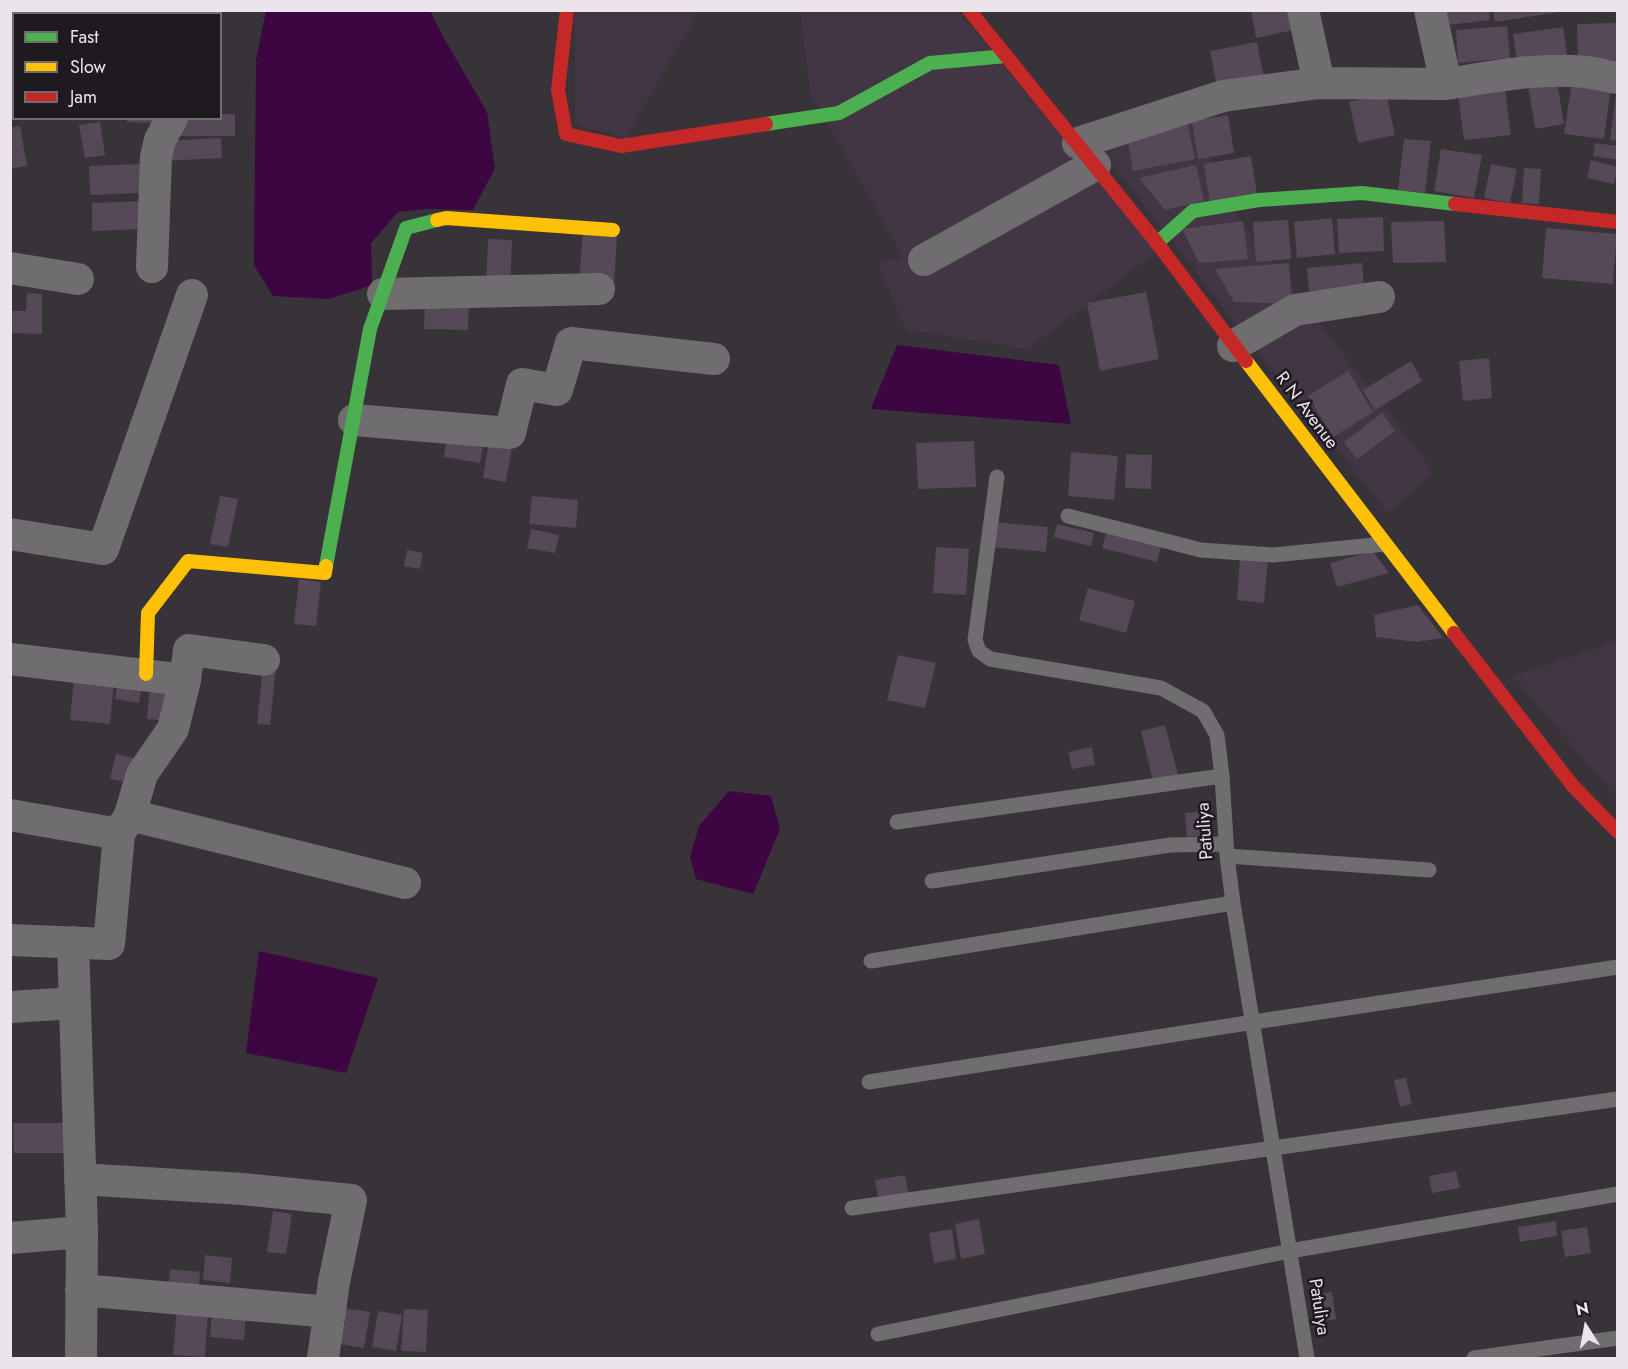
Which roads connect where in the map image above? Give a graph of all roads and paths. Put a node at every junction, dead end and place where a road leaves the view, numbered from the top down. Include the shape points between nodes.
1 (567, 10) edge
2 (969, 10) edge
3 (1303, 10) edge
4 (1430, 10) edge
5 (1006, 56) junction
6 (1617, 78) edge
7 (1319, 83) junction
8 (1446, 84) junction
9 (171, 120) edge
10 (1086, 154) junction
11 (1617, 222) edge
12 (613, 230) dead end
13 (1157, 243) junction
14 (924, 260) dead end
15 (152, 267) dead end
16 (10, 268) edge
17 (78, 279) dead end
18 (599, 289) dead end
19 (383, 294) junction
20 (192, 295) dead end
21 (1379, 297) dead end
22 (1233, 346) junction
23 (714, 359) dead end
24 (354, 420) junction
25 (998, 477) dead end
26 (1068, 516) dead end
27 (10, 534) edge
28 (1385, 544) junction
29 (10, 659) edge
30 (264, 660) dead end
31 (146, 674) junction
32 (185, 680) junction
33 (1222, 776) junction
34 (10, 815) edge
35 (897, 822) dead end
36 (125, 825) junction
37 (1617, 832) edge
38 (1226, 850) junction
39 (1429, 870) dead end
40 (932, 881) dead end
41 (405, 883) dead end
42 (1233, 903) junction
43 (10, 940) edge
44 (73, 942) junction
45 (871, 961) dead end
46 (1617, 967) edge
47 (75, 1003) junction
48 (10, 1008) edge
49 (1254, 1022) junction
50 (870, 1082) dead end
51 (1617, 1099) edge
52 (1274, 1148) junction
53 (80, 1179) junction
54 (1617, 1194) edge
55 (852, 1208) dead end
56 (82, 1232) junction
57 (10, 1239) edge
58 (1290, 1251) junction
59 (81, 1290) junction
60 (330, 1312) junction
61 (878, 1334) dead end
62 (1617, 1338) edge
63 (81, 1359) edge
64 (323, 1359) edge
65 (1307, 1359) edge
66 (1474, 1359) edge

1 - 5 street via 558,90 566,134 621,146 839,113 930,63
2 - 5 street, R N Avenue
3 - 7 street
4 - 8 street
5 - 10 street, R N Avenue
6 - 8 street via 1555,71
7 - 8 street
7 - 10 street via 1223,96
9 - 15 street via 156,157
10 - 13 street, R N Avenue
10 - 14 street
11 - 13 street via 1362,193 1259,200 1193,211
12 - 19 street via 446,218 406,228
13 - 22 street, R N Avenue
16 - 17 street
18 - 19 street
19 - 24 street via 370,329
20 - 27 street via 103,549
21 - 22 street via 1295,310
22 - 28 street, R N Avenue
23 - 24 street via 571,343 557,390 522,384 510,433
24 - 31 street via 325,573 188,561 148,612
25 - 33 lane, Patuliya via 975,640 979,651 990,659 1161,688 1203,711 1217,735
26 - 28 lane via 1201,550 1274,555
28 - 37 street, R N Avenue via 1573,786
29 - 31 street
30 - 32 street via 189,650
31 - 32 street
32 - 36 street via 173,729 142,774
33 - 35 lane
33 - 38 lane, Patuliya
34 - 36 street
36 - 41 street
36 - 44 street via 110,944
38 - 39 lane
38 - 40 lane via 1170,845
38 - 42 lane, Patuliya
42 - 45 lane
42 - 49 lane, Patuliya
43 - 44 street
44 - 47 street
46 - 49 lane
47 - 48 street
47 - 53 street
49 - 50 lane
49 - 52 lane, Patuliya
51 - 52 lane
52 - 55 lane
52 - 58 lane, Patuliya
53 - 56 street
53 - 60 street via 351,1200
54 - 58 lane
56 - 57 street
56 - 59 street
58 - 61 lane
58 - 65 lane, Patuliya
59 - 60 street
59 - 63 street
60 - 64 street
62 - 66 lane

